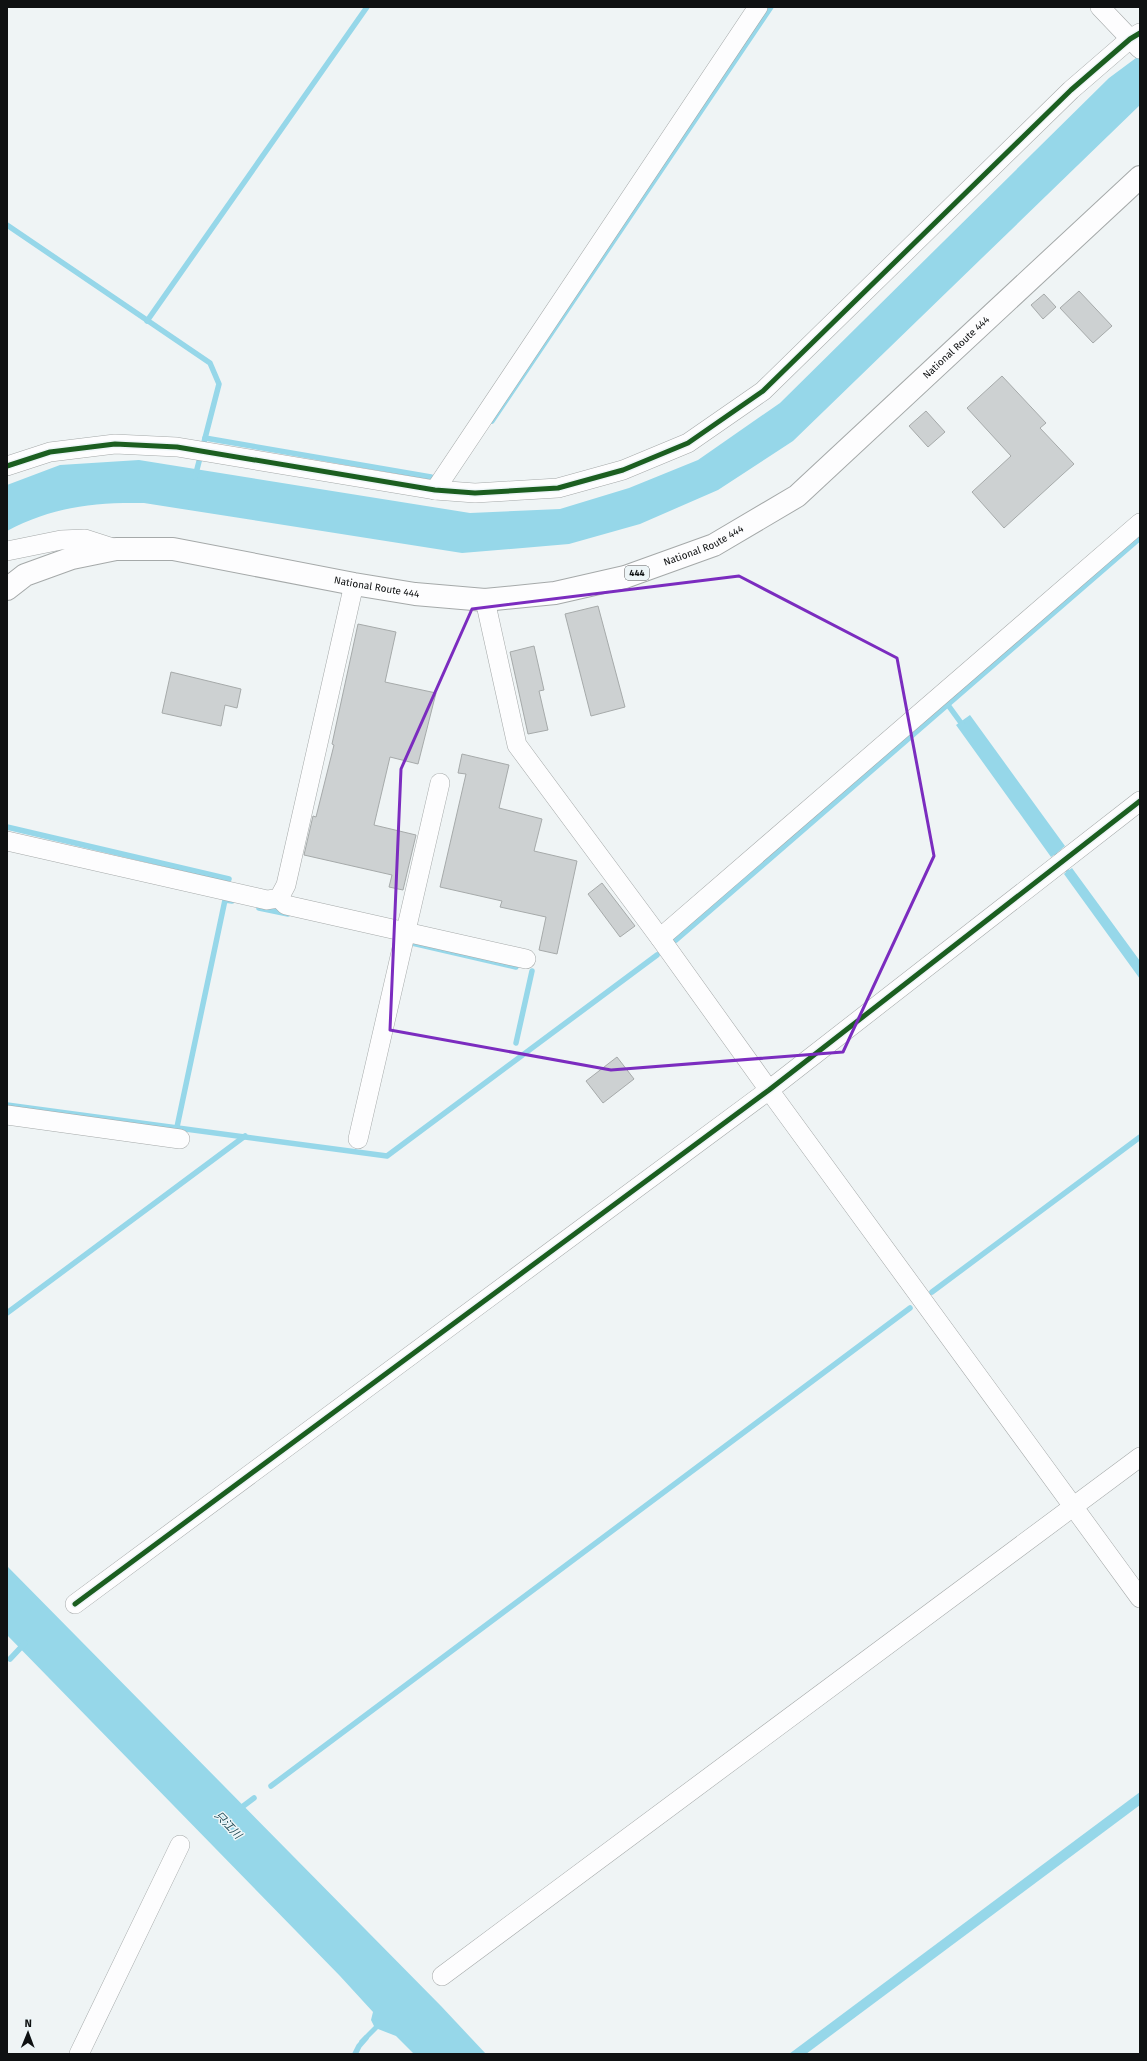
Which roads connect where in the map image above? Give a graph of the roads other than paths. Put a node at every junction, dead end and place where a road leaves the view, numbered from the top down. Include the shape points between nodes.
1 (758, 7) edge
2 (1100, 7) edge
3 (1136, 41) edge
4 (1140, 177) edge
5 (7, 466) edge
6 (435, 490) junction
7 (1140, 523) edge
8 (116, 549) junction
9 (7, 551) edge
10 (354, 584) junction
11 (7, 589) edge
12 (485, 600) junction
13 (440, 783) dead end
14 (1140, 801) edge
15 (7, 841) edge
16 (279, 898) junction
17 (406, 932) junction
18 (660, 938) junction
19 (526, 959) dead end
20 (768, 1090) junction
21 (7, 1115) edge
22 (180, 1139) dead end
23 (358, 1139) dead end
24 (1140, 1457) edge
25 (1073, 1506) junction
26 (1140, 1598) edge
27 (75, 1604) dead end
28 (180, 1846) dead end
29 (442, 1976) dead end
30 (79, 2054) edge

1 - 6 street
2 - 3 street
3 - 6 street via 1071,90 763,391 688,443 623,470 558,488 475,493
4 - 12 highway, National Route 444 / 444 via 798,496 714,545 625,577 555,593
5 - 6 street via 50,452 115,444 200,451
7 - 18 street
8 - 9 street via 84,539 61,540
8 - 10 highway, National Route 444 / 444 via 174,550
8 - 11 highway, National Route 444 / 444 via 72,558 25,575
10 - 12 highway, National Route 444 / 444 via 415,594
10 - 16 street via 286,885
12 - 18 street via 518,745
13 - 17 street
14 - 20 street
15 - 16 street via 267,900
16 - 17 street via 286,905
17 - 19 street
17 - 23 street
18 - 20 street
20 - 25 street
20 - 27 street
21 - 22 street
24 - 25 street
25 - 26 street
25 - 29 street
28 - 30 street

